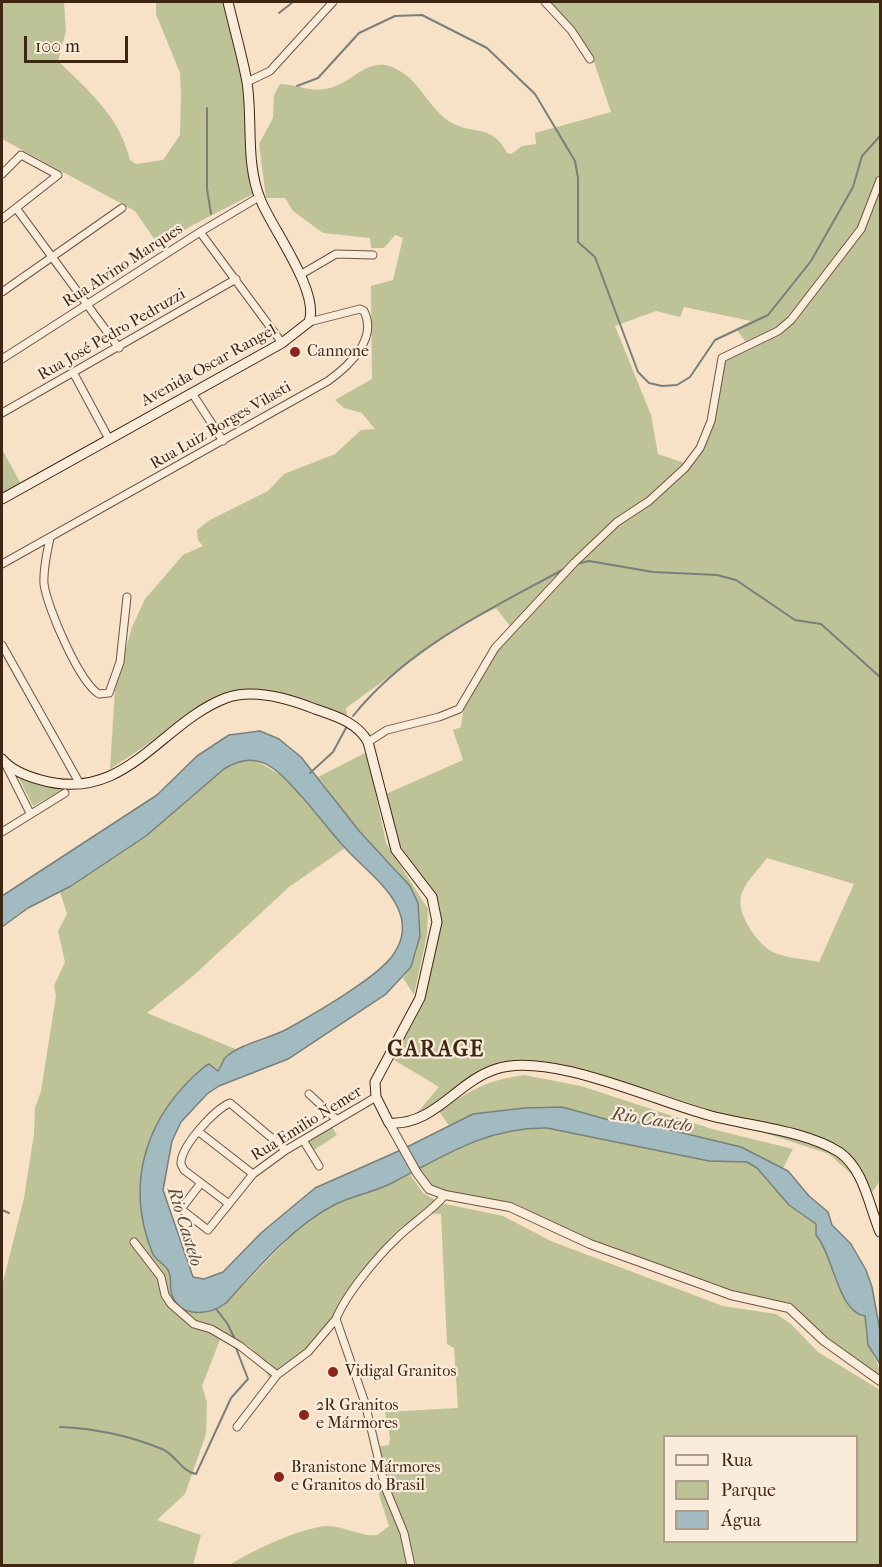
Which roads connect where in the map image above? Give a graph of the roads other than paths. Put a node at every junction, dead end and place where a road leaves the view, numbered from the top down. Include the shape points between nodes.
1 (228, 2) edge
2 (333, 2) edge
3 (545, 2) edge
4 (590, 59) dead end
5 (247, 82) junction
6 (2, 174) edge
7 (880, 180) edge
8 (259, 197) junction
9 (16, 208) junction
10 (122, 208) dead end
11 (2, 219) edge
12 (200, 232) junction
13 (373, 255) dead end
14 (53, 256) junction
15 (300, 275) junction
16 (236, 279) junction
17 (2, 292) edge
18 (88, 305) junction
19 (309, 322) junction
20 (282, 343) junction
21 (119, 348) junction
22 (2, 359) edge
23 (74, 374) junction
24 (192, 393) junction
25 (2, 413) edge
26 (109, 439) junction
27 (223, 441) junction
28 (2, 499) edge
29 (50, 538) junction
30 (2, 564) edge
31 (127, 597) dead end
32 (2, 645) edge
33 (368, 742) junction
34 (4, 762) edge
35 (80, 784) junction
36 (65, 793) dead end
37 (30, 813) junction
38 (2, 832) edge
39 (309, 1094) dead end
40 (376, 1097) junction
41 (336, 1119) junction
42 (388, 1122) junction
43 (199, 1132) junction
44 (303, 1140) junction
45 (286, 1150) junction
46 (319, 1166) dead end
47 (253, 1173) junction
48 (201, 1183) junction
49 (445, 1195) junction
50 (229, 1204) junction
51 (880, 1232) edge
52 (134, 1242) dead end
53 (336, 1319) junction
54 (277, 1375) junction
55 (880, 1381) edge
56 (237, 1427) dead end
57 (411, 1566) edge

1 - 5 main road
2 - 5 street via 270,71
3 - 4 street via 572,30
5 - 8 main road via 253,170
6 - 9 street via 21,154 58,175
7 - 33 street via 861,229 791,320 778,331 722,358 711,421 686,468 649,501 617,522 574,563 495,648 459,709 387,730
8 - 12 street, Rua Alvino Marques
8 - 15 main road
9 - 11 street
9 - 14 street
10 - 14 street
12 - 16 street
12 - 18 street, Rua Alvino Marques
13 - 15 street via 336,254
14 - 17 street
14 - 18 street
15 - 19 main road via 310,305
16 - 20 street
16 - 21 street, Rua José Pedro Pedruzzi
18 - 21 street
18 - 22 street, Rua Alvino Marques
19 - 20 main road, Avenida Oscar Rangel
19 - 27 street, Rua Luiz Borges Vilasti via 360,309 368,325 362,346 350,364
20 - 24 main road, Avenida Oscar Rangel
21 - 23 street, Rua José Pedro Pedruzzi
23 - 25 street, Rua José Pedro Pedruzzi
23 - 26 street
24 - 26 main road, Avenida Oscar Rangel
24 - 27 street
26 - 28 main road, Avenida Oscar Rangel
27 - 29 street, Rua Luiz Borges Vilasti
29 - 30 street, Rua Luiz Borges Vilasti
29 - 31 street via 44,568 48,597 80,672 99,694 109,693 117,675
32 - 35 street
33 - 35 main road via 345,720 313,708 270,696 237,696 211,706 125,768
33 - 40 main road via 396,850 432,897 437,922 420,998 378,1072
34 - 35 main road via 25,775 50,783
34 - 37 street
36 - 37 street
37 - 38 street
39 - 41 street
40 - 41 street, Rua Emilio Nemer
40 - 42 main road
41 - 44 street, Rua Emilio Nemer
42 - 49 street via 429,1189
42 - 51 main road via 425,1116 496,1069 518,1065 569,1072 704,1115 795,1136 840,1153 860,1178
43 - 45 street via 212,1115 230,1103
43 - 47 street
43 - 48 street via 183,1153 181,1164
44 - 45 street, Rua Emilio Nemer
44 - 46 street
45 - 47 street, Rua Emilio Nemer
47 - 50 street, Rua Emilio Nemer
48 - 50 street
48 - 50 street, Rua Emilio Nemer via 181,1209 208,1230
49 - 53 street via 396,1239
49 - 55 street via 510,1207 590,1244 731,1295 789,1308 824,1341
52 - 54 street via 161,1277 171,1304 194,1324 240,1346
53 - 54 street via 308,1352
53 - 57 street via 365,1403 385,1487 404,1533
54 - 56 street

